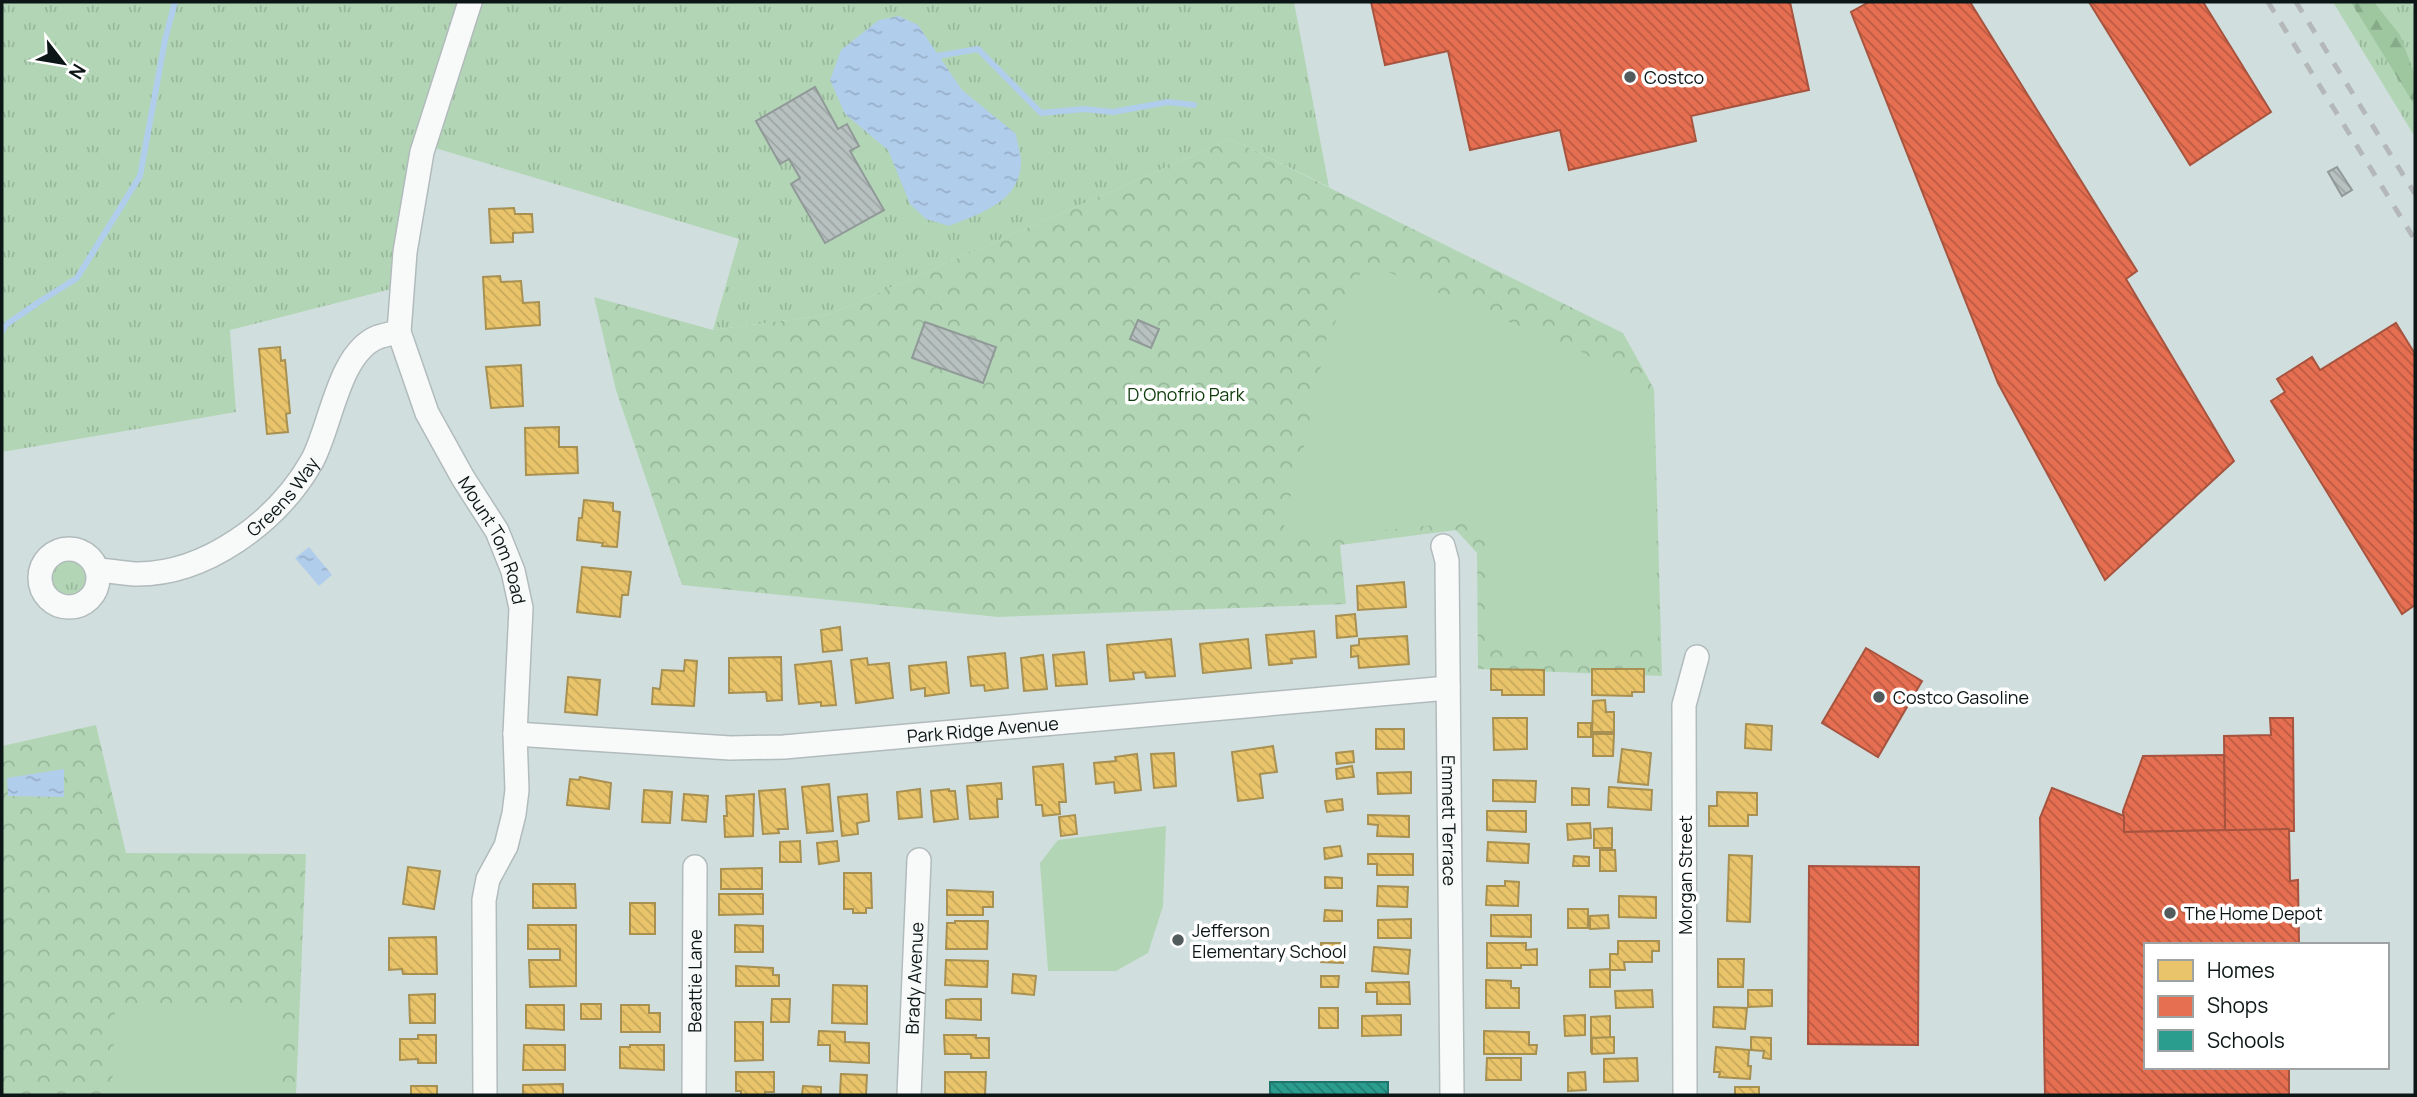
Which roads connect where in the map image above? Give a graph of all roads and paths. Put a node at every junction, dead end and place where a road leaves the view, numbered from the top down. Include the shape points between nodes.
1 (470, 2) edge
2 (399, 332) junction
3 (1443, 546) dead end
4 (98, 570) dead end
5 (1697, 657) dead end
6 (1448, 688) junction
7 (515, 734) junction
8 (919, 860) dead end
9 (695, 867) dead end
10 (485, 1095) edge
11 (694, 1095) edge
12 (909, 1095) edge
13 (1452, 1095) edge
14 (1685, 1095) edge

1 - 2 street, Mount Tom Road via 422,152 405,252
2 - 4 street, Greens Way via 376,338 359,352 336,396 313,460 293,489 248,534 211,557 177,568 136,574
2 - 7 street, Mount Tom Road via 427,413 497,531 513,570 521,608
3 - 6 street, Emmett Terrace
5 - 14 street, Morgan Street via 1684,705
6 - 7 street, Park Ridge Avenue via 784,747 730,748
6 - 13 street, Emmett Terrace
7 - 10 street, Mount Tom Road via 513,827 488,879 484,900
8 - 12 street, Brady Avenue
9 - 11 street, Beattie Lane

